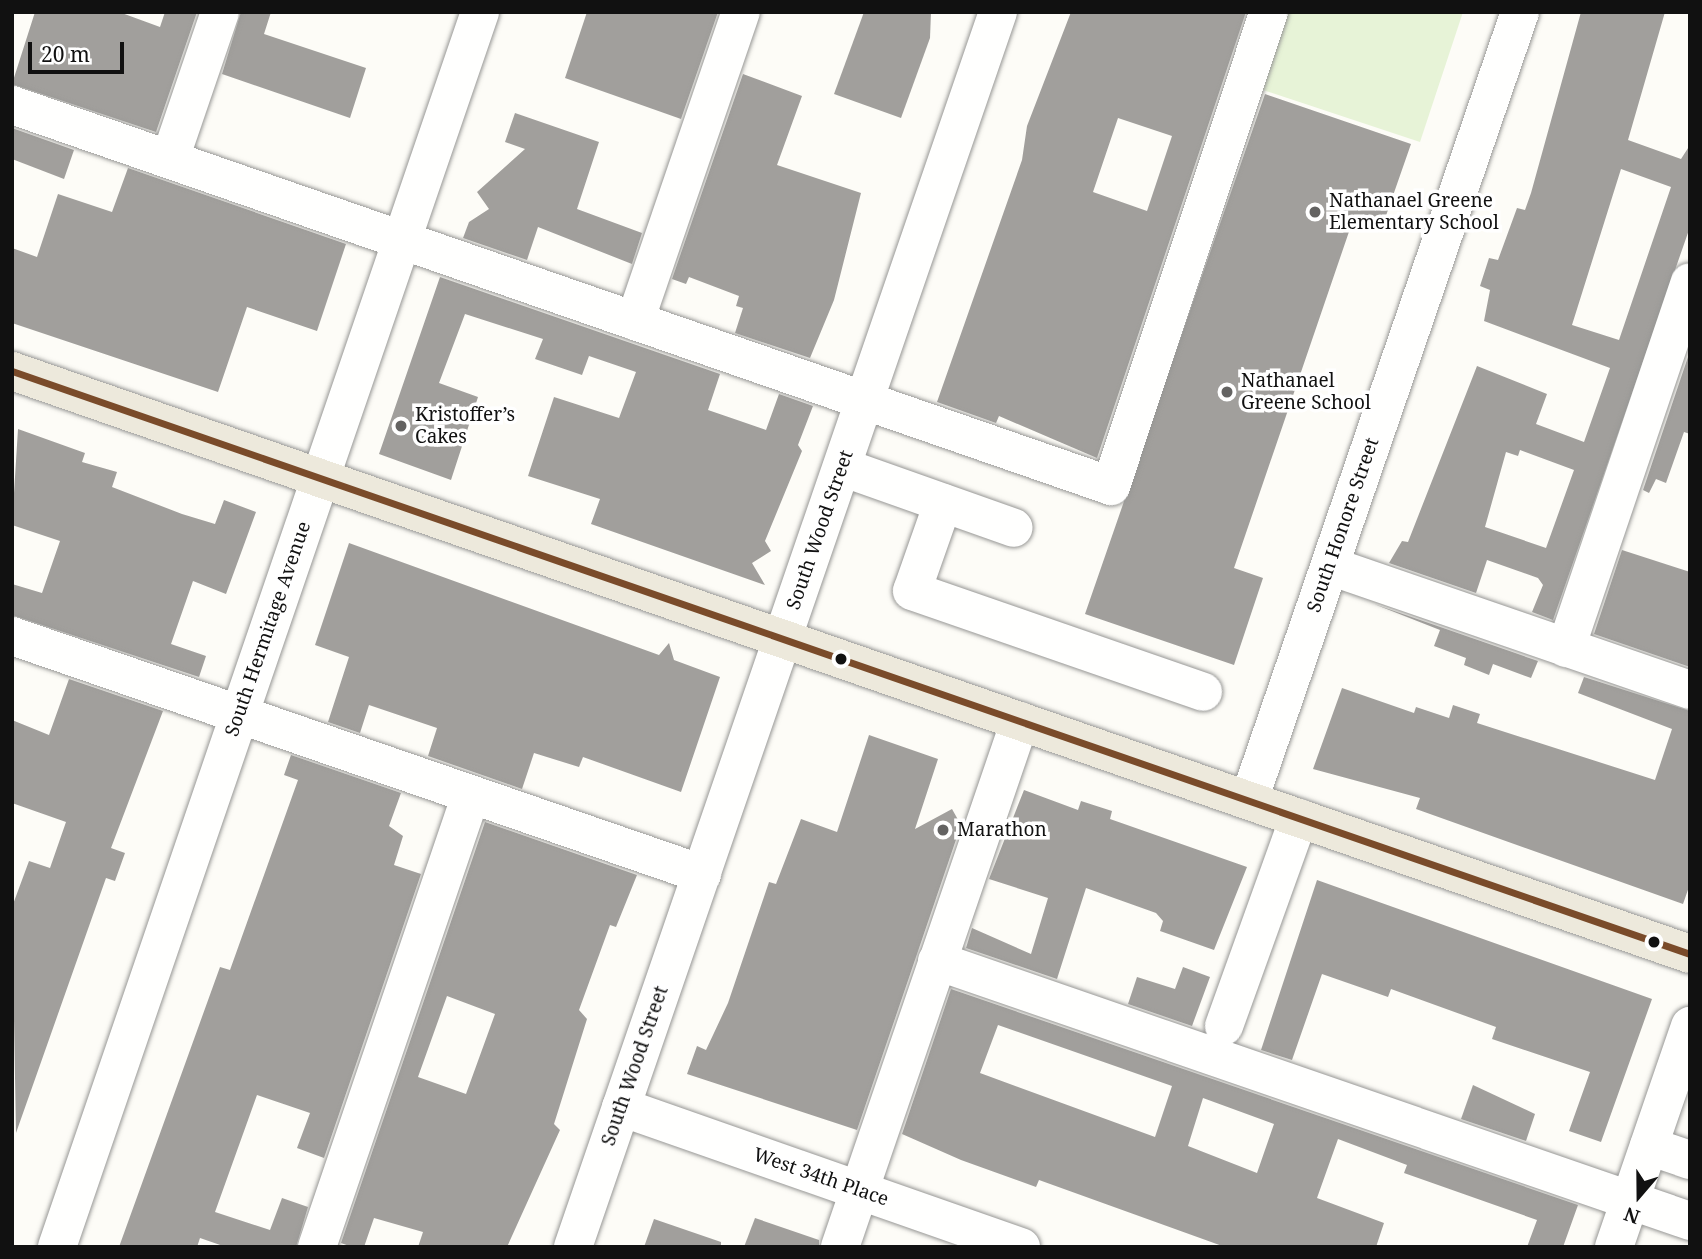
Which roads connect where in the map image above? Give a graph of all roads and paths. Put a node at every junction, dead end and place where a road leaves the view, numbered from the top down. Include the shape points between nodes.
1 (220, 12) edge
2 (480, 12) edge
3 (741, 12) edge
4 (998, 12) edge
5 (1269, 12) edge
6 (1520, 12) edge
7 (12, 105) edge
8 (170, 159) junction
9 (402, 239) junction
10 (1690, 282) edge
11 (635, 321) junction
12 (12, 371) edge
13 (864, 402) junction
14 (842, 467) junction
15 (320, 478) junction
16 (943, 503) junction
17 (1013, 528) dead end
18 (1329, 566) junction
19 (12, 636) edge
20 (783, 639) junction
21 (1566, 648) junction
22 (1690, 690) edge
23 (1203, 692) dead end
24 (239, 714) junction
25 (1020, 721) junction
26 (471, 794) junction
27 (1249, 800) junction
28 (1299, 818) junction
29 (702, 874) junction
30 (1690, 954) edge
31 (937, 961) junction
32 (1224, 1026) dead end
33 (1686, 1050) edge
34 (621, 1107) junction
35 (1649, 1146) junction
36 (1690, 1160) edge
37 (859, 1190) junction
38 (1630, 1200) junction
39 (1690, 1221) edge
40 (57, 1247) edge
41 (317, 1247) edge
42 (573, 1247) edge
43 (840, 1247) edge
44 (1021, 1247) edge
45 (1614, 1247) edge

1 - 8 street
2 - 9 street, South Hermitage Avenue
3 - 11 street
4 - 13 street, South Wood Street
5 - 13 street via 1111,486
6 - 18 street, South Honore Street
7 - 8 street
8 - 9 street
9 - 11 street
9 - 15 street, South Hermitage Avenue
10 - 21 street
11 - 13 street
12 - 15 main road
13 - 14 street, South Wood Street
14 - 16 street
14 - 20 street, South Wood Street
15 - 20 main road
15 - 24 street, South Hermitage Avenue
16 - 17 street
16 - 23 street via 912,591
18 - 21 street
18 - 27 street, South Honore Street
19 - 24 street
20 - 25 main road
20 - 29 street, South Wood Street
21 - 22 street
24 - 26 street
24 - 40 street, South Hermitage Avenue
25 - 27 main road
25 - 31 street
26 - 29 street
26 - 41 street
27 - 28 main road
28 - 30 main road
28 - 32 street
29 - 34 street, South Wood Street
31 - 37 street
31 - 38 street
33 - 35 street
34 - 37 street, West 34th Place
34 - 42 street, South Wood Street
35 - 36 street
35 - 38 street
37 - 43 street
37 - 44 street, West 34th Place
38 - 39 street
38 - 45 street

